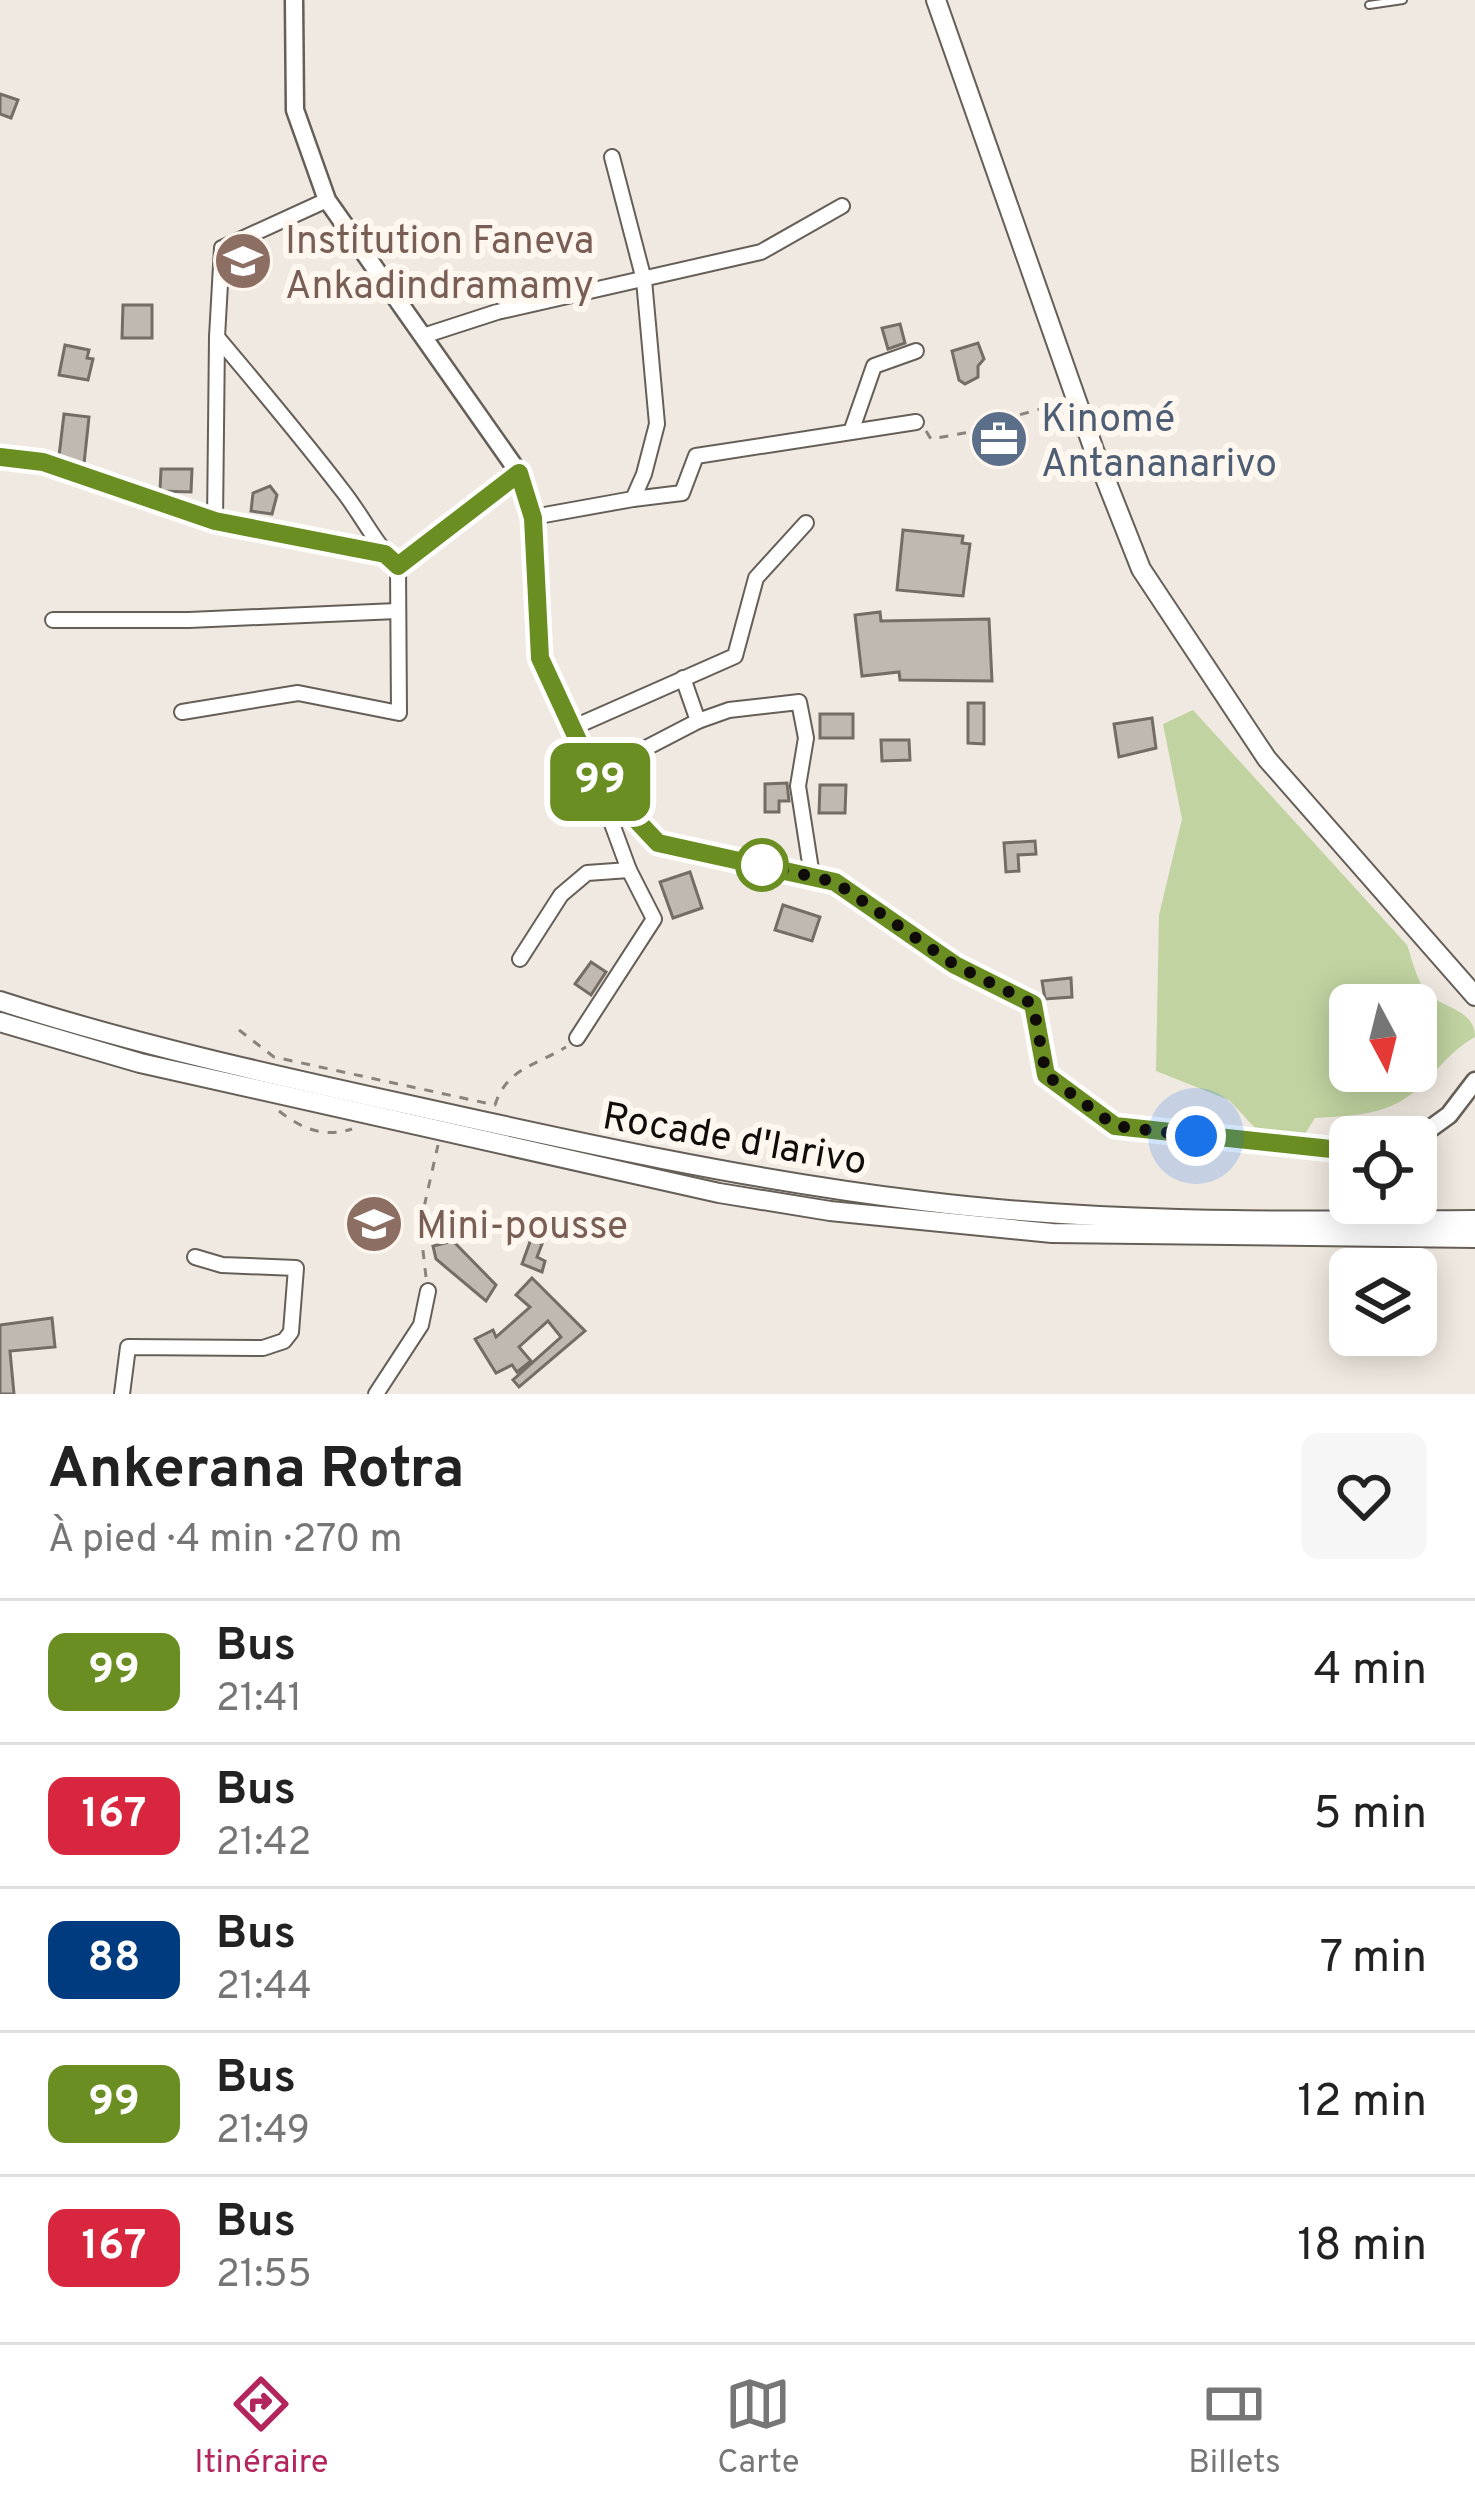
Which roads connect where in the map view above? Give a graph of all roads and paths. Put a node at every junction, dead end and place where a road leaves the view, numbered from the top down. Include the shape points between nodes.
1 (294, 0) edge
2 (936, 0) edge
3 (1403, 0) edge
4 (1370, 5) dead end
5 (612, 157) dead end
6 (327, 200) junction
7 (842, 206) dead end
8 (644, 280) junction
9 (422, 336) junction
10 (217, 338) junction
11 (916, 351) dead end
12 (1076, 399) junction
13 (916, 422) joint
14 (851, 432) junction
15 (0, 457) edge
16 (519, 473) junction
17 (633, 499) junction
18 (533, 518) junction
19 (215, 521) junction
20 (806, 523) dead end
21 (385, 554) junction
22 (398, 566) junction
23 (397, 611) junction
24 (53, 620) dead end
25 (683, 678) junction
26 (182, 712) dead end
27 (698, 721) junction
28 (572, 728) junction
29 (594, 775) junction
30 (629, 870) junction
31 (812, 876) junction
32 (520, 958) dead end
33 (1475, 996) edge
34 (0, 1001) edge
35 (0, 1022) edge
36 (239, 1030) dead end
37 (577, 1038) joint
38 (1473, 1086) edge
39 (266, 1100) dead end
40 (1437, 1124) edge
41 (362, 1126) dead end
42 (438, 1144) dead end
43 (1329, 1149) edge
44 (1475, 1220) edge
45 (1475, 1238) edge
46 (195, 1256) dead end
47 (428, 1291) joint
48 (122, 1394) edge
49 (376, 1394) edge

1 - 6 street via 295,110
2 - 12 main road
3 - 4 lane
5 - 8 street
6 - 9 street
6 - 10 street via 221,248
7 - 8 street via 760,251
8 - 9 street
8 - 17 street via 657,424
9 - 16 street
10 - 19 street
10 - 21 street
11 - 14 street via 874,367
12 - 13 path via 1015,416 1016,424 931,439
12 - 33 main road via 1141,569 1229,704 1333,838
13 - 14 street
14 - 17 street via 696,456 682,493
15 - 19 street via 43,462
16 - 18 street
16 - 22 street
17 - 18 street
18 - 28 street via 540,658
19 - 21 street
20 - 25 street via 756,578 735,656
21 - 22 street
22 - 23 street
23 - 24 street
23 - 26 street via 399,713 298,693
25 - 27 street
25 - 28 street
27 - 29 street
27 - 31 street via 799,701 806,738 798,786
28 - 29 street
29 - 30 street
29 - 31 street via 658,843
30 - 32 street via 587,873 561,895
30 - 37 street via 654,919
31 - 43 street via 835,882 955,965 1033,1004 1046,1075 1115,1126
34 - 44 main road, Rocade d'Iarivo via 314,1084 827,1189 1034,1212
35 - 45 main road, Rocade d'Iarivo via 186,1073 830,1211 1052,1233
36 - 37 path via 274,1057 496,1106 517,1072
38 - 40 street
39 - 41 path via 298,1126 333,1135
42 - 47 path via 420,1225
46 - 48 street via 296,1268 291,1332 263,1348 128,1347
47 - 49 street via 421,1325

